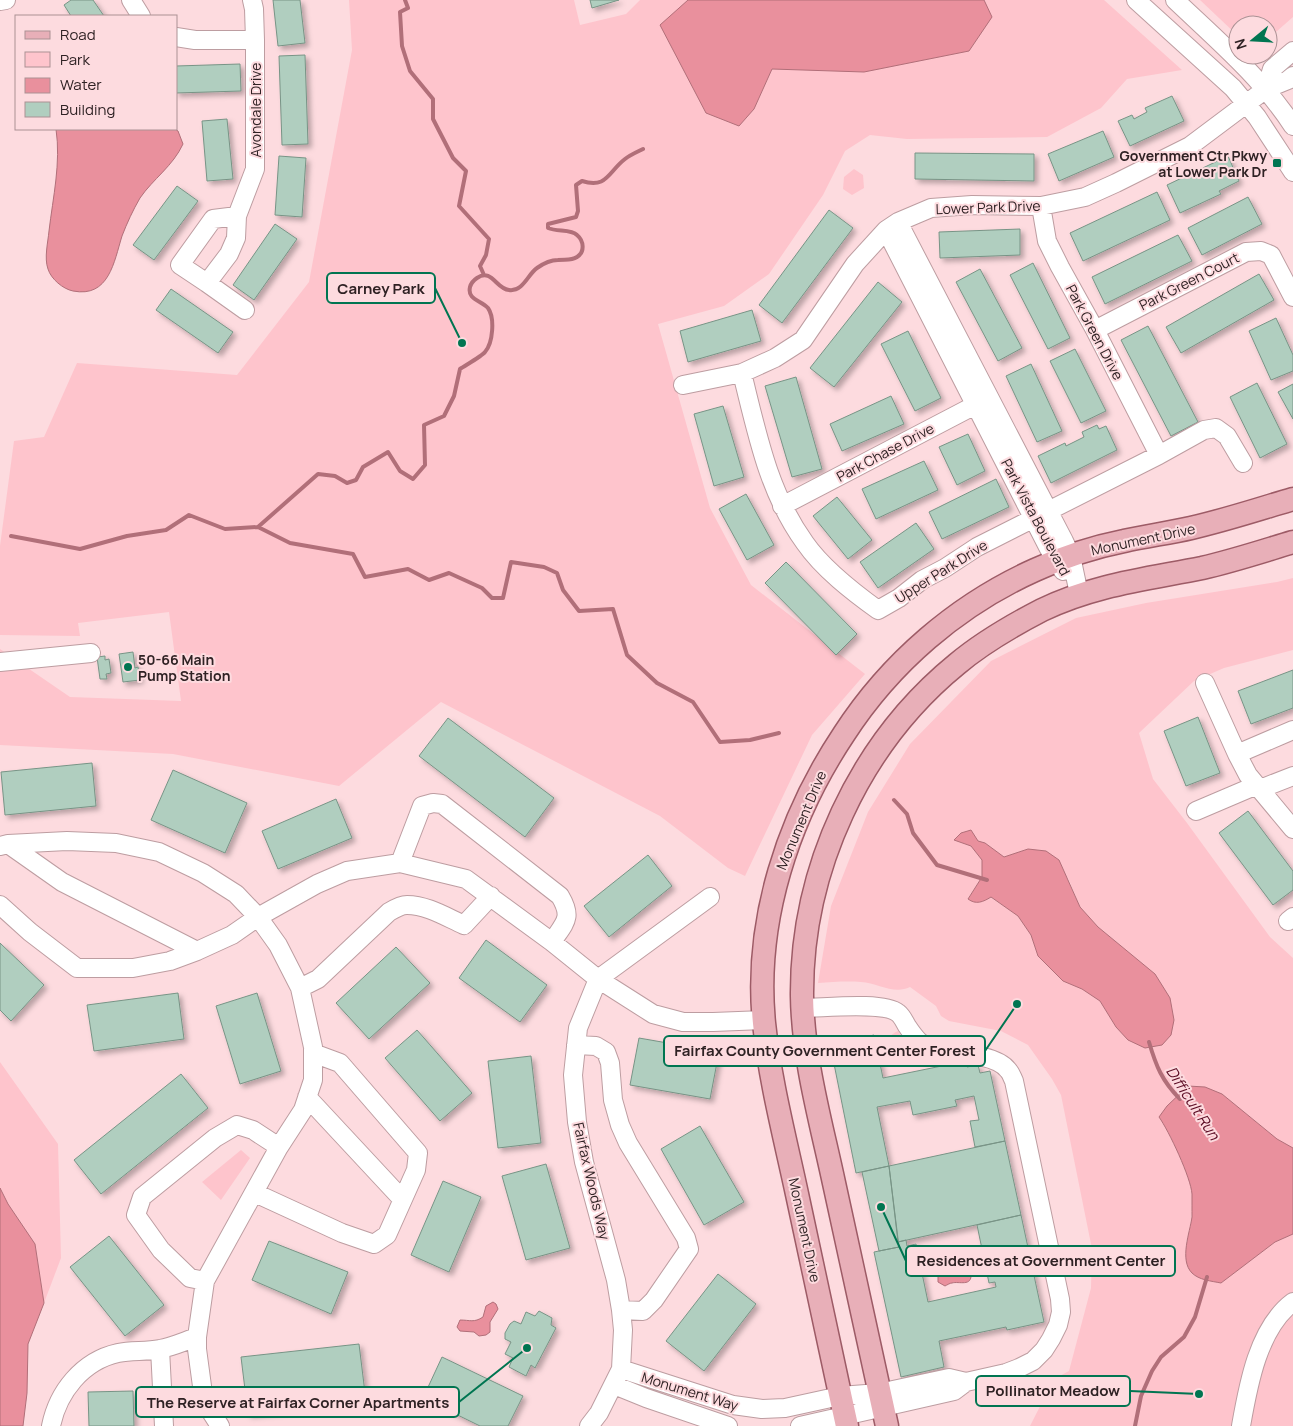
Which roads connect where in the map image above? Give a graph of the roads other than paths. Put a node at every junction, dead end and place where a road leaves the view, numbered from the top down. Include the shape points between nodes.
1 (6, 0) edge
2 (131, 0) edge
3 (252, 0) edge
4 (1136, 0) edge
5 (1175, 0) edge
6 (0, 1) edge
7 (140, 15) edge
8 (178, 37) edge
9 (255, 40) junction
10 (1293, 51) edge
11 (1293, 76) edge
12 (1266, 89) junction
13 (1246, 104) junction
14 (1293, 126) edge
15 (1293, 172) edge
16 (1041, 206) junction
17 (237, 216) junction
18 (892, 226) junction
19 (207, 283) junction
20 (1293, 297) edge
21 (246, 310) dead end
22 (1095, 330) junction
23 (742, 373) junction
24 (683, 385) dead end
25 (983, 401) junction
26 (1159, 455) junction
27 (1243, 463) dead end
28 (1293, 499) edge
29 (782, 506) junction
30 (1042, 515) junction
31 (1293, 542) edge
32 (1064, 559) junction
33 (1079, 594) junction
34 (92, 653) dead end
35 (0, 662) edge
36 (1205, 683) dead end
37 (1293, 730) edge
38 (1237, 754) junction
39 (1293, 776) edge
40 (1259, 787) junction
41 (1196, 811) dead end
42 (1293, 829) edge
43 (4, 845) edge
44 (400, 863) junction
45 (491, 896) junction
46 (710, 897) dead end
47 (0, 905) edge
48 (258, 917) junction
49 (552, 942) junction
50 (197, 951) junction
51 (598, 980) junction
52 (300, 988) junction
53 (803, 1008) junction
54 (764, 1020) junction
55 (576, 1045) junction
56 (313, 1053) junction
57 (307, 1097) junction
58 (279, 1147) junction
59 (255, 1193) junction
60 (402, 1200) junction
61 (205, 1281) junction
62 (1293, 1302) edge
63 (621, 1310) junction
64 (196, 1337) junction
65 (160, 1349) junction
66 (617, 1377) junction
67 (883, 1409) edge
68 (844, 1413) edge
69 (51, 1426) edge
70 (164, 1426) edge
71 (220, 1426) edge
72 (589, 1426) edge
73 (728, 1426) edge
74 (800, 1426) edge
75 (1241, 1426) edge

1 - 6 street
2 - 7 street
3 - 9 street, Avondale Drive
4 - 13 street via 1233,88
5 - 12 street
8 - 9 street
9 - 17 street, Avondale Drive via 255,169
10 - 12 street via 1272,69
11 - 12 street, Lower Park Drive
12 - 13 street, Lower Park Drive
12 - 14 street
13 - 15 street
13 - 16 street, Lower Park Drive via 1190,146 1116,183 1085,197
16 - 18 street, Lower Park Drive via 931,208
16 - 22 street, Park Green Drive via 1047,241
17 - 19 street, Avondale Drive via 236,238
17 - 19 street via 212,219 180,265
18 - 23 street, Lower Park Drive via 855,264 803,340 775,358
18 - 25 street, Park Vista Boulevard
19 - 21 street
20 - 22 street, Park Green Court via 1271,255 1261,250 1246,252
22 - 26 street, Park Green Drive
23 - 24 street, Lower Park Drive
23 - 29 street, Upper Park Drive via 767,470
25 - 29 street, Park Chase Drive
25 - 30 street, Park Vista Boulevard
26 - 27 street, Upper Park Drive via 1204,430 1216,428 1227,436
26 - 30 street, Upper Park Drive
28 - 32 main road, Monument Drive via 1204,525 1126,540
29 - 30 street, Upper Park Drive via 806,544 844,584 878,610 977,547
30 - 32 street, Park Vista Boulevard
31 - 33 main road via 1226,562
32 - 33 street, Park Vista Boulevard
32 - 54 main road, Monument Drive via 988,595 938,630 884,680 834,748 802,810 773,893 763,974
33 - 53 main road via 1014,626 956,664 927,692 879,749 841,816 820,873 805,941
34 - 35 street
36 - 38 street
37 - 38 street
38 - 40 street
39 - 40 street
40 - 41 street
40 - 42 street
43 - 48 street via 116,842 159,852 203,873 236,894
43 - 50 street via 62,882
44 - 45 street via 466,879
44 - 48 street via 347,871
44 - 49 street via 422,806 442,804 560,896 568,909
45 - 49 street
45 - 52 street via 464,925 434,911 407,905 397,907 318,979
46 - 51 street
47 - 50 street via 77,968 133,968
48 - 50 street via 232,935
48 - 52 street via 278,945
49 - 51 street
51 - 54 street via 653,1014 683,1022
51 - 55 street, Fairfax Woods Way via 578,1028
52 - 56 street
53 - 67 main road via 813,1086
53 - 67 street, Monument Way via 892,1008 922,1045 935,1051 988,1058 1009,1070 1014,1080 1058,1285 1061,1312 1058,1325 1052,1339 1033,1361 1006,1373 966,1382 954,1392
54 - 68 main road, Monument Drive via 777,1104
55 - 63 street, Fairfax Woods Way via 573,1075 577,1122
55 - 63 street via 596,1046 606,1052 620,1125 686,1238 689,1249 643,1311
56 - 57 street via 313,1080
56 - 60 street via 340,1064 418,1153 416,1170
57 - 58 street via 303,1110
57 - 60 street
58 - 59 street
58 - 61 street via 253,1130 237,1125 215,1138 142,1198 136,1215 161,1250 190,1278
59 - 60 street via 342,1234 374,1244 387,1235
59 - 61 street
61 - 64 street
62 - 75 street via 1274,1324 1259,1350 1250,1377
63 - 66 street, Fairfax Woods Way via 623,1330
64 - 65 street
64 - 71 street via 204,1401
65 - 69 street via 106,1356 81,1372 66,1390
65 - 70 street
66 - 68 street, Monument Way via 747,1407
66 - 72 street, Fairfax Woods Way
66 - 73 street, Monument Way via 646,1398
67 - 68 street, Monument Way
68 - 74 street, Monument Way

